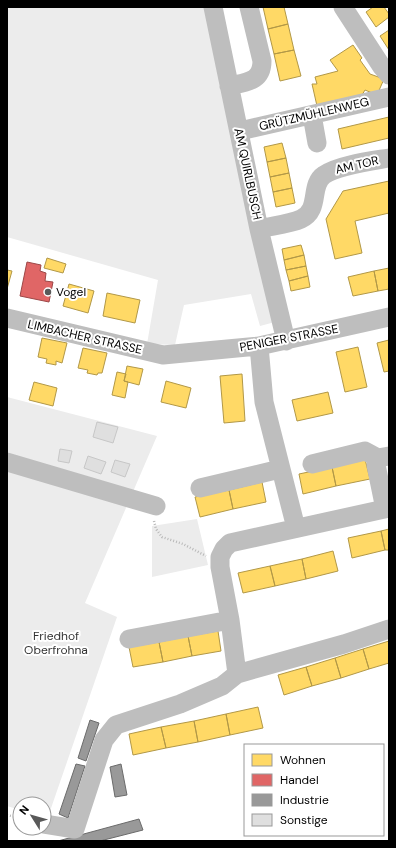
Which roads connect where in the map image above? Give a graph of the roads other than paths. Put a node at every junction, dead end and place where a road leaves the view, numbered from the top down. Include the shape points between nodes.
1 (213, 7) edge
2 (249, 7) edge
3 (343, 7) edge
4 (389, 75) edge
5 (229, 86) junction
6 (389, 97) edge
7 (300, 113) junction
8 (240, 131) junction
9 (317, 143) dead end
10 (389, 158) edge
11 (259, 230) junction
12 (389, 317) edge
13 (7, 318) edge
14 (286, 341) junction
15 (259, 346) junction
16 (163, 355) joint
17 (383, 457) edge
18 (7, 462) edge
19 (312, 464) dead end
20 (280, 469) junction
21 (200, 488) dead end
22 (156, 506) road end
23 (387, 508) edge
24 (296, 528) junction
25 (230, 620) junction
26 (389, 629) edge
27 (128, 639) dead end
28 (237, 674) junction
29 (52, 825) edge

1 - 5 street, AM QUIRLBUSCH
2 - 5 street via 262,61 261,70 252,80
3 - 4 street
5 - 8 street, AM QUIRLBUSCH
6 - 7 street, GRÜTZMÜHLENWEG
7 - 8 street, GRÜTZMÜHLENWEG via 261,120
7 - 9 street
8 - 11 street, AM QUIRLBUSCH
10 - 11 street, AM TOR via 333,170 323,175 319,179 312,209 308,214 301,219
11 - 14 street, AM QUIRLBUSCH
12 - 14 street, PENIGER STRASSE
13 - 16 street, LIMBACHER STRASSE
14 - 15 street, PENIGER STRASSE
15 - 16 street, PENIGER STRASSE
15 - 20 street via 264,402
17 - 19 street via 365,451
17 - 23 street via 376,465
18 - 22 street
20 - 21 street
20 - 24 street
23 - 24 street
24 - 25 street via 230,543 224,549 220,557 220,567
25 - 27 street
25 - 28 street
26 - 28 street
28 - 29 street via 222,686 180,704 116,725 104,740 75,829

